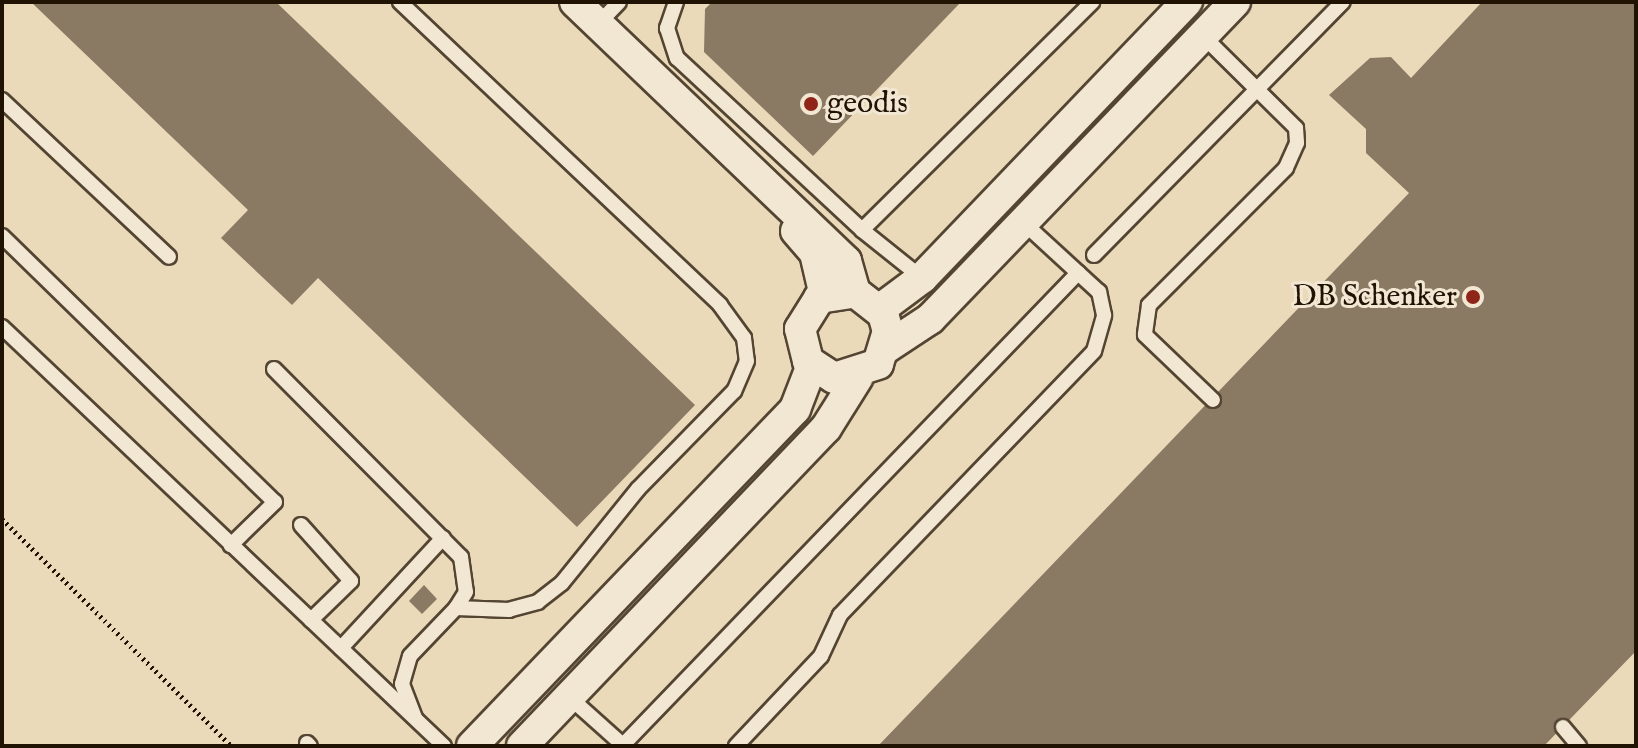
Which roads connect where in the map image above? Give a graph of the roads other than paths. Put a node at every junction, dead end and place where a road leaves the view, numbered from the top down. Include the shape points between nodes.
1 (400, 2) edge
2 (575, 2) edge
3 (619, 2) edge
4 (676, 2) edge
5 (1092, 2) edge
6 (1187, 2) edge
7 (1235, 2) edge
8 (1343, 2) edge
9 (598, 24) junction
10 (1203, 36) junction
11 (1257, 89) junction
12 (2, 100) edge
13 (760, 185) junction
14 (1023, 222) junction
15 (862, 230) junction
16 (2, 236) edge
17 (1094, 255) dead end
18 (169, 257) dead end
19 (1078, 273) junction
20 (922, 278) junction
21 (855, 292) junction
22 (825, 296) junction
23 (879, 310) junction
24 (2, 327) edge
25 (886, 348) junction
26 (812, 365) junction
27 (274, 369) dead end
28 (858, 377) junction
29 (1213, 400) dead end
30 (301, 525) dead end
31 (443, 538) junction
32 (231, 545) junction
33 (456, 608) junction
34 (311, 620) junction
35 (341, 648) junction
36 (568, 696) junction
37 (415, 718) junction
38 (1563, 727) dead end
39 (444, 746) edge
40 (472, 746) edge
41 (522, 746) edge
42 (623, 746) edge
43 (736, 746) edge
44 (1579, 746) edge

1 - 33 lane via 720,305 744,338 747,361 734,391 638,489 562,583 538,602 509,610
2 - 9 street
3 - 9 lane
4 - 15 lane via 667,28 677,58
5 - 15 lane
6 - 20 street
7 - 10 street
8 - 11 lane
9 - 13 street
10 - 11 lane
10 - 14 street
11 - 17 lane
11 - 29 lane via 1296,128 1286,168 1149,305 1145,335
12 - 18 lane
13 - 21 street via 846,261
13 - 22 street via 815,253
14 - 19 lane
14 - 25 street via 930,319
15 - 20 lane
16 - 32 lane via 275,502
19 - 42 lane
19 - 43 lane via 1099,292 1104,315 1094,351 840,615 821,656
20 - 23 street
21 - 22 street
21 - 23 street
22 - 26 street via 800,329
23 - 25 street
24 - 32 lane
25 - 28 street
26 - 28 street via 834,378
26 - 40 street via 795,409
27 - 31 lane
28 - 36 street via 826,428
30 - 34 lane via 351,581
31 - 33 lane via 466,569
31 - 35 lane
32 - 34 lane
33 - 37 lane via 404,668
34 - 35 lane
35 - 37 lane
36 - 41 street
36 - 42 lane
37 - 39 lane
38 - 44 lane

